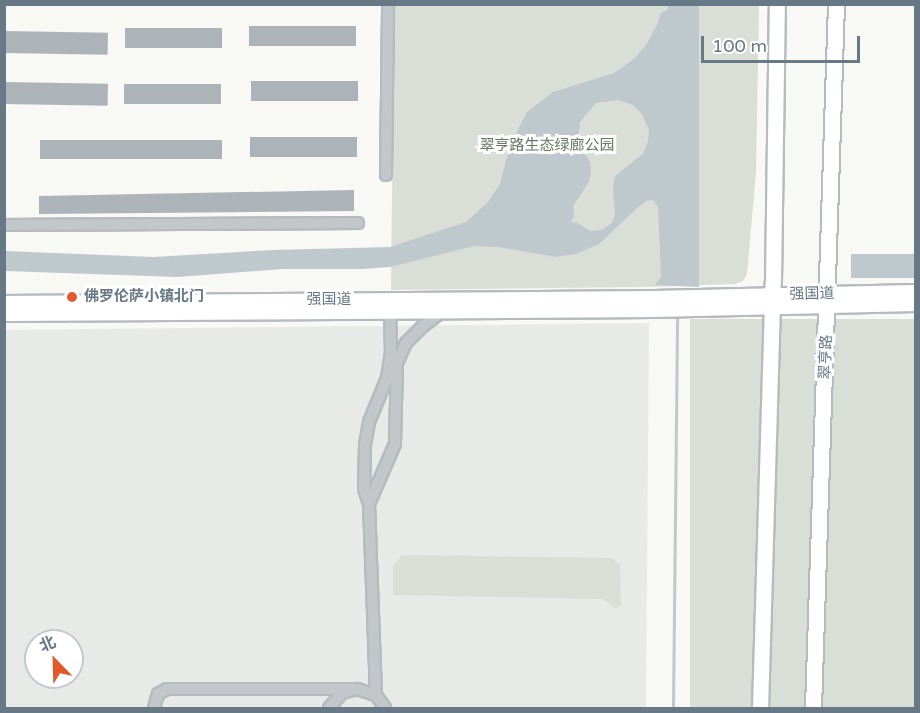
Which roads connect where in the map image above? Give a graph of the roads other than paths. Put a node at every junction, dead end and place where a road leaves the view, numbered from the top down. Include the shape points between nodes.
1 (388, 4) edge
2 (777, 4) edge
3 (836, 4) edge
4 (386, 175) dead end
5 (358, 223) dead end
6 (4, 225) edge
7 (915, 292) edge
8 (773, 294) junction
9 (828, 294) junction
10 (4, 303) edge
11 (653, 304) junction
12 (915, 304) edge
13 (390, 306) junction
14 (444, 311) junction
15 (4, 314) edge
16 (369, 504) junction
17 (357, 689) junction
18 (376, 695) junction
19 (154, 708) edge
20 (329, 708) edge
21 (385, 708) edge
22 (760, 708) edge
23 (813, 708) edge

1 - 4 street
2 - 8 main road
3 - 9 main road, 翠亨路
5 - 6 street
7 - 9 main road, 强国道
8 - 9 main road, 强国道
8 - 11 main road, 强国道 via 708,303
8 - 22 main road
9 - 12 main road, 强国道
9 - 23 main road, 翠亨路
10 - 13 main road, 强国道
11 - 13 main road, 强国道
11 - 14 main road, 强国道
13 - 14 main road, 强国道
13 - 15 main road, 强国道
13 - 16 street via 387,378 369,423 365,445 364,489
14 - 16 street via 406,343 397,363 395,444
16 - 18 street
17 - 18 street
17 - 19 street via 167,689 158,694
17 - 20 street via 342,693
18 - 21 street

